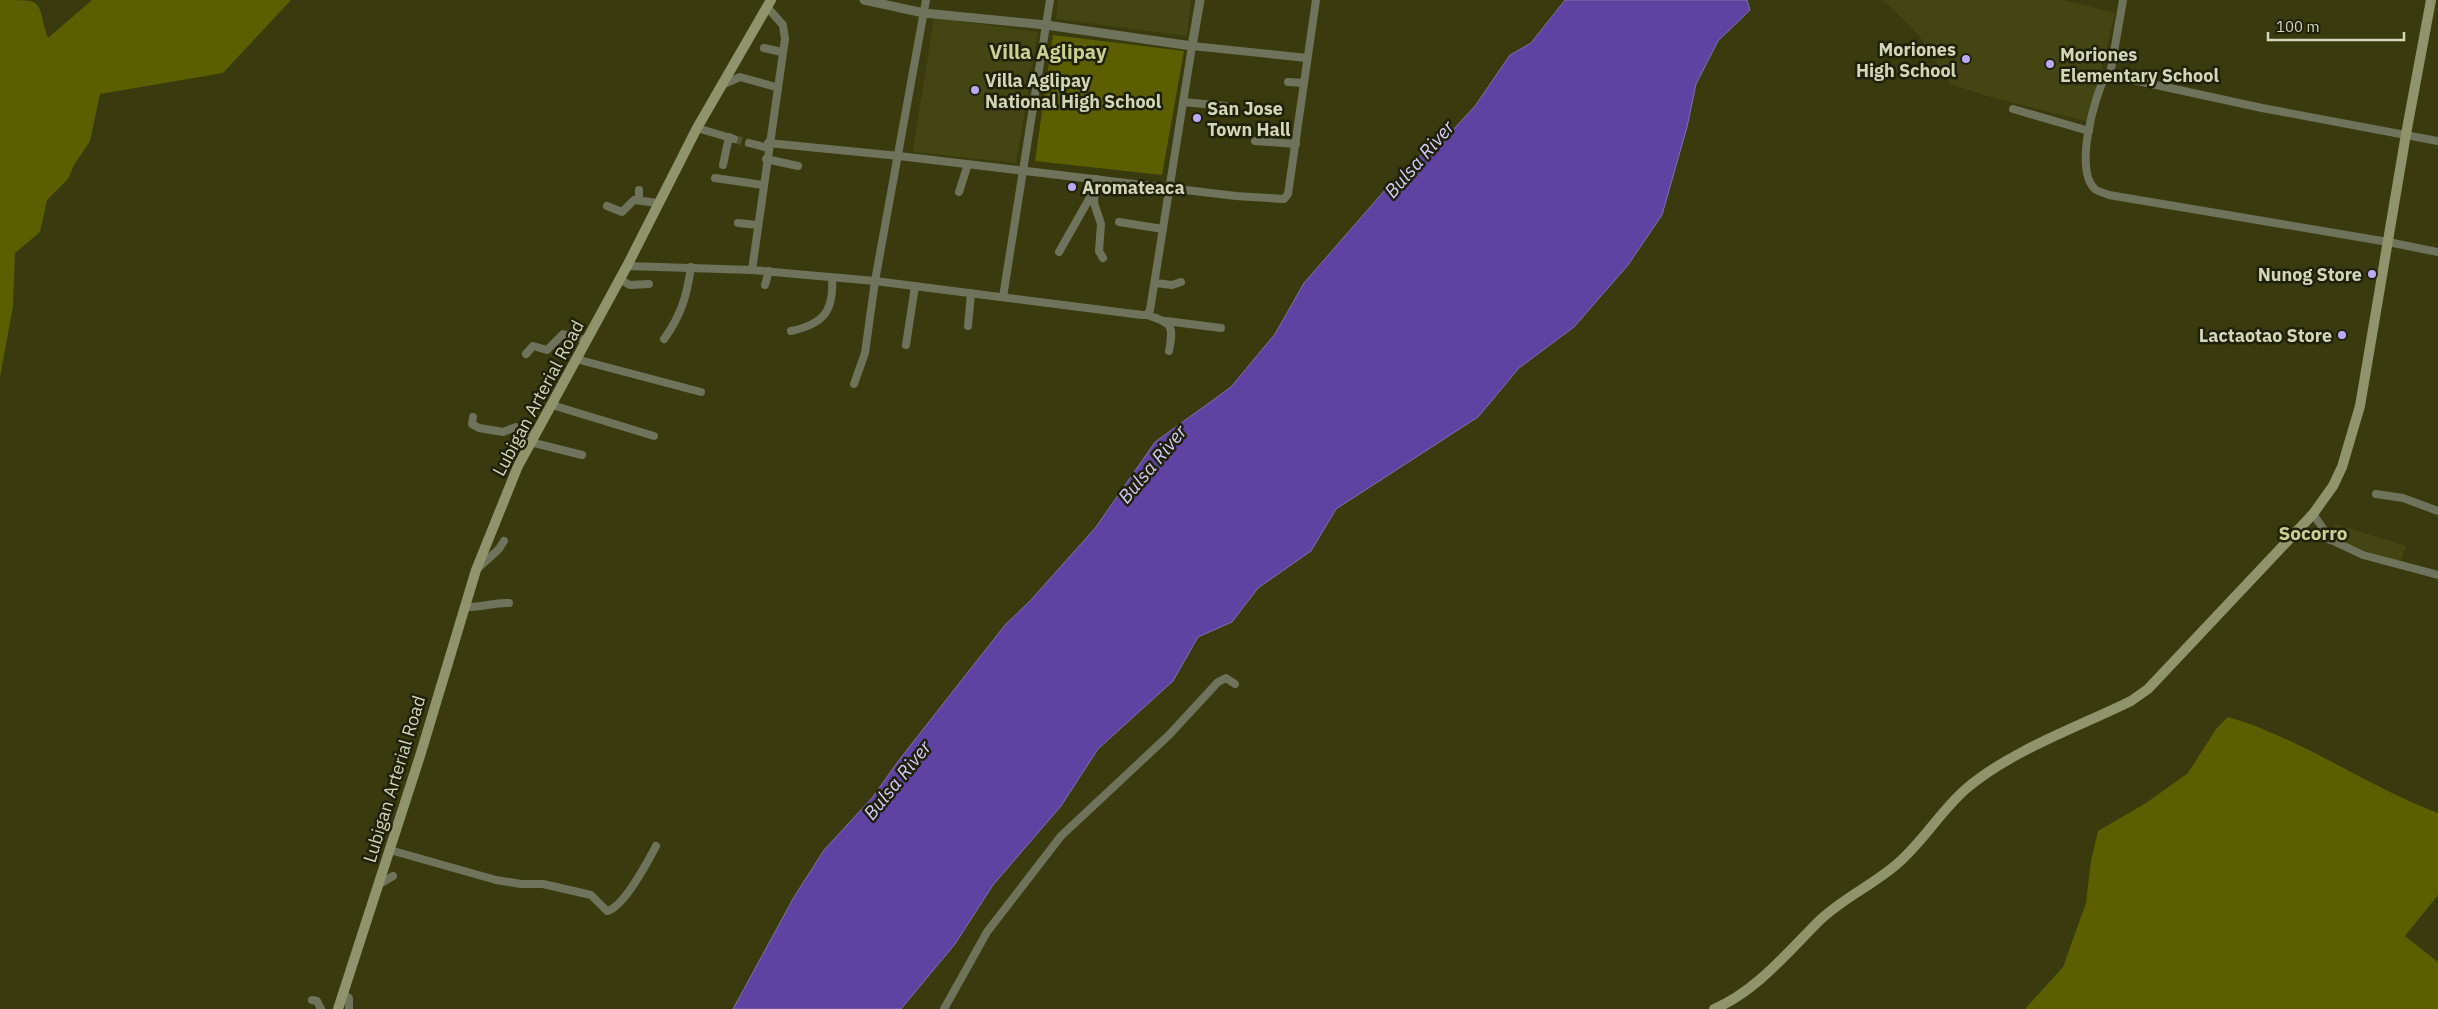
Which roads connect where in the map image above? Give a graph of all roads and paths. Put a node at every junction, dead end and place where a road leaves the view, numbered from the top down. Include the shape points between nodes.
1 (864, 0) edge
2 (926, 0) edge
3 (1050, 0) edge
4 (1200, 0) edge
5 (1316, 0) edge
6 (2123, 0) edge
7 (2431, 0) edge
8 (769, 4) edge
9 (924, 13) junction
10 (1046, 25) junction
11 (1192, 46) junction
12 (764, 48) dead end
13 (782, 52) junction
14 (1307, 58) junction
15 (2110, 75) junction
16 (1288, 82) dead end
17 (1304, 83) junction
18 (722, 85) junction
19 (776, 87) junction
20 (1183, 102) junction
21 (1226, 106) dead end
22 (2013, 109) dead end
23 (697, 128) junction
24 (2089, 131) junction
25 (2406, 134) junction
26 (1255, 141) dead end
27 (2438, 141) edge
28 (749, 143) tunnel mouth
29 (1296, 144) junction
30 (768, 146) junction
31 (899, 156) junction
32 (766, 159) junction
33 (968, 164) junction
34 (724, 165) dead end
35 (798, 166) dead end
36 (1022, 171) junction
37 (715, 178) dead end
38 (1096, 179) junction
39 (762, 185) junction
40 (1170, 188) junction
41 (639, 190) dead end
42 (1094, 191) junction
43 (959, 192) dead end
44 (639, 200) junction
45 (658, 203) junction
46 (607, 206) dead end
47 (1119, 222) dead end
48 (738, 223) dead end
49 (758, 225) junction
50 (1163, 229) junction
51 (2388, 242) junction
52 (1059, 252) dead end
53 (2438, 252) edge
54 (1103, 258) dead end
55 (627, 266) junction
56 (691, 267) junction
57 (752, 270) junction
58 (769, 271) junction
59 (832, 278) junction
60 (619, 279) junction
61 (875, 281) junction
62 (1182, 282) dead end
63 (1155, 283) junction
64 (649, 284) dead end
65 (765, 285) dead end
66 (915, 286) junction
67 (971, 293) junction
68 (1004, 297) junction
69 (1147, 315) junction
70 (1166, 321) junction
71 (968, 326) dead end
72 (1221, 328) dead end
73 (790, 331) dead end
74 (664, 339) dead end
75 (586, 340) junction
76 (906, 345) dead end
77 (1170, 351) dead end
78 (526, 354) dead end
79 (576, 359) junction
80 (854, 384) dead end
81 (701, 392) dead end
82 (552, 405) junction
83 (472, 417) dead end
84 (654, 436) dead end
85 (532, 437) junction
86 (582, 456) dead end
87 (2376, 494) dead end
88 (2438, 511) edge
89 (2313, 514) junction
90 (2298, 530) junction
91 (2331, 540) junction
92 (504, 541) dead end
93 (476, 570) junction
94 (2438, 575) edge
95 (509, 602) dead end
96 (465, 607) junction
97 (1234, 684) dead end
98 (656, 846) dead end
99 (390, 850) junction
100 (393, 876) dead end
101 (378, 885) junction
102 (342, 995) junction
103 (312, 1000) dead end
104 (321, 1009) edge
105 (338, 1009) edge
106 (349, 1009) edge
107 (944, 1009) edge
108 (1714, 1009) edge

1 - 9 street
2 - 9 street
3 - 10 street
4 - 11 street
5 - 14 street
6 - 15 street
7 - 25 main road
8 - 13 street via 783,25 785,39
8 - 18 main road, Lubigan Arterial Road
9 - 10 street
9 - 31 street
10 - 11 street
10 - 36 street
11 - 14 street
11 - 20 street
12 - 13 street
13 - 19 street
14 - 17 street
15 - 24 street via 2101,84
15 - 25 street via 2262,108
16 - 17 street
17 - 29 street
18 - 19 street via 740,77
18 - 23 main road, Lubigan Arterial Road
19 - 30 street
20 - 21 street
20 - 40 street
22 - 24 street
23 - 34 street via 732,138
23 - 45 main road, Lubigan Arterial Road
24 - 51 street via 2085,159 2089,181 2096,190 2109,195
25 - 27 street
25 - 51 main road
26 - 29 street
28 - 30 street
29 - 40 street via 1288,194 1284,199
30 - 31 street
30 - 32 street
31 - 33 street
31 - 61 street
32 - 35 street
32 - 39 street
33 - 36 street
33 - 43 street
36 - 38 street
36 - 68 street
37 - 39 street
38 - 40 street
38 - 42 street
39 - 49 street
40 - 50 street
41 - 44 street
42 - 52 street
42 - 54 street via 1101,224 1100,251
44 - 45 street
44 - 46 street via 634,200 622,212
45 - 55 main road, Lubigan Arterial Road
47 - 50 street
48 - 49 street
49 - 57 street
50 - 63 street
51 - 53 street
51 - 89 main road via 2355,428 2336,479
55 - 56 street
55 - 60 main road, Lubigan Arterial Road
56 - 57 street
56 - 74 street via 684,305
57 - 58 street
58 - 59 street
58 - 65 street
59 - 61 street
59 - 73 street via 829,308 821,319
60 - 64 street via 630,285
60 - 75 main road, Lubigan Arterial Road
61 - 66 street
61 - 80 street via 865,353
62 - 63 street via 1172,285
63 - 69 street
66 - 67 street
66 - 76 street
67 - 68 street
67 - 71 street
68 - 69 street
69 - 70 street
70 - 72 street
70 - 77 street via 1172,331
75 - 78 street via 563,334 547,350 534,346
75 - 79 main road, Lubigan Arterial Road
79 - 81 street
79 - 82 main road, Lubigan Arterial Road
82 - 84 street
82 - 85 main road, Lubigan Arterial Road
83 - 85 street via 472,424 479,428 503,432 516,427
85 - 86 street
85 - 93 main road, Lubigan Arterial Road
87 - 88 street via 2403,498
89 - 90 main road
89 - 91 street
90 - 91 street
90 - 108 main road via 2148,689 2131,701 1996,767 1966,789 1896,865 1820,921 1733,1002
91 - 94 street via 2363,555
92 - 93 street via 499,550
93 - 96 main road, Lubigan Arterial Road
95 - 96 street
96 - 99 main road, Lubigan Arterial Road
97 - 107 street via 1226,678 1218,682 1169,735 1061,836 987,932
98 - 99 street via 644,869 613,908 607,911 591,895 543,884 496,880
99 - 101 main road, Lubigan Arterial Road
100 - 101 street
101 - 102 main road, Lubigan Arterial Road
102 - 105 main road, Lubigan Arterial Road
102 - 106 street via 349,998
103 - 104 street via 317,1001

